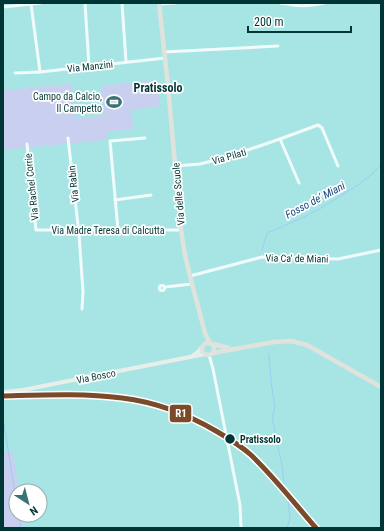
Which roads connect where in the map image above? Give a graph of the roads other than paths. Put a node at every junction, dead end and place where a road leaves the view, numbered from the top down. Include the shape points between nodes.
1 (41, 3) edge
2 (85, 3) edge
3 (122, 3) edge
4 (159, 3) edge
5 (175, 3) edge
6 (280, 3) edge
7 (324, 3) edge
8 (31, 4) junction
9 (3, 7) edge
10 (278, 46) dead end
11 (164, 52) junction
12 (165, 58) junction
13 (126, 62) junction
14 (89, 66) junction
15 (40, 72) junction
16 (15, 73) dead end
17 (110, 135) dead end
18 (68, 138) dead end
19 (145, 138) dead end
20 (280, 139) junction
21 (110, 141) junction
22 (27, 144) dead end
23 (176, 166) junction
24 (338, 166) dead end
25 (299, 183) dead end
26 (151, 195) dead end
27 (115, 200) junction
28 (36, 230) joint
29 (79, 230) junction
30 (118, 230) junction
31 (181, 230) junction
32 (381, 250) edge
33 (190, 276) junction
34 (192, 284) junction
35 (165, 287) dead end
36 (82, 309) dead end
37 (205, 333) junction
38 (211, 344) junction
39 (202, 346) junction
40 (232, 349) junction
41 (209, 354) junction
42 (189, 358) junction
43 (381, 388) edge
44 (3, 392) edge
45 (241, 528) edge

1 - 8 street
2 - 14 street
3 - 13 street
4 - 5 street
4 - 11 main road, Via delle Scuole
6 - 7 street via 303,6
8 - 9 street
8 - 15 street
10 - 11 street
11 - 12 main road, Via delle Scuole
12 - 13 street, Via Manzini
12 - 23 main road, Via delle Scuole
13 - 14 street, Via Manzini
14 - 15 street, Via Manzini
15 - 16 street, Via Manzini
17 - 21 street
18 - 29 street, Via Rabin
19 - 21 street
20 - 23 street, Via Pilati via 200,164
20 - 24 street, Via Pilati via 318,125 322,128
20 - 25 street
21 - 27 street
22 - 28 street, Via Rachel Corrie
23 - 31 main road, Via delle Scuole
26 - 27 street
27 - 30 street
28 - 29 street, Via Madre Teresa di Calcutta
29 - 30 street, Via Madre Teresa di Calcutta
29 - 36 street, Via Rabin
30 - 31 street, Via Madre Teresa di Calcutta
31 - 33 main road, Via delle Scuole
32 - 33 street, Via Ca' de Miani via 338,259 262,257
33 - 34 main road, Via delle Scuole
34 - 35 street
34 - 37 main road, Via delle Scuole
37 - 38 main road, Via delle Scuole
37 - 39 main road, Via delle Scuole
38 - 39 main road, Via Bosco via 206,342
38 - 40 main road, Via Bosco
38 - 41 main road via 214,349
39 - 41 main road via 202,351
39 - 42 main road, Via Bosco
40 - 41 main road, Via Bosco
40 - 43 main road, Via Bosco via 281,341 299,342
41 - 42 main road, Via Bosco
41 - 45 street via 240,506
42 - 44 main road, Via Bosco

